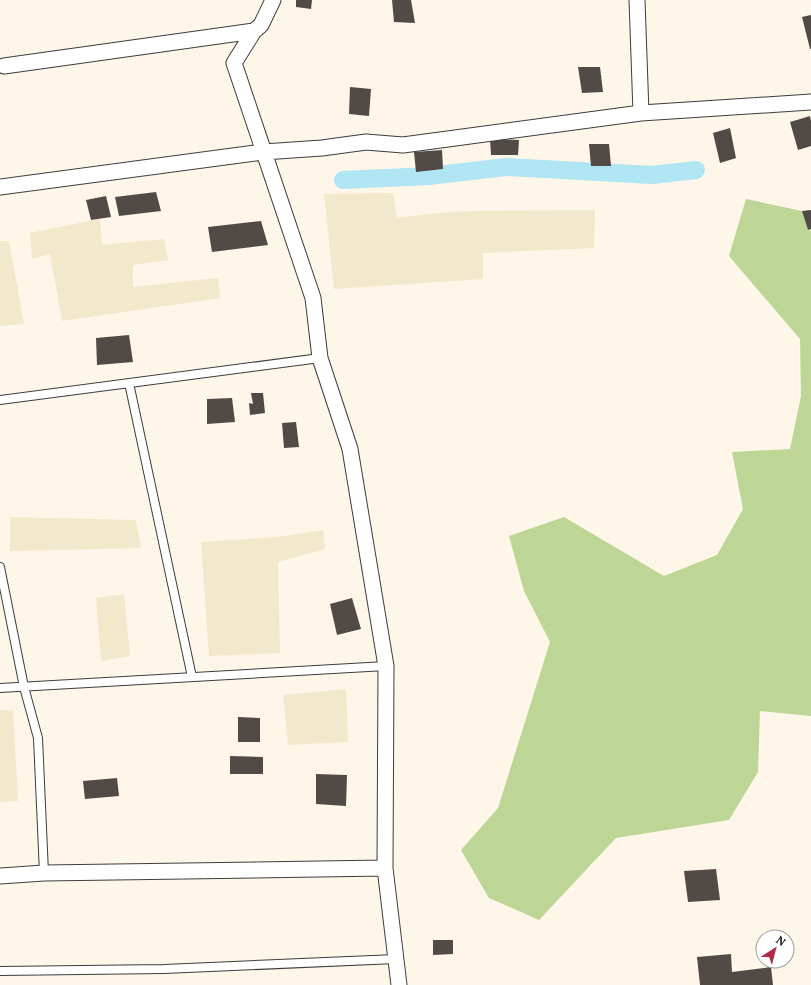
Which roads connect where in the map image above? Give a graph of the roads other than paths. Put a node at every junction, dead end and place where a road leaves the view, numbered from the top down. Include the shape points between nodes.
1 (273, 0) edge
2 (637, 0) edge
3 (254, 31) junction
4 (4, 66) dead end
5 (811, 102) edge
6 (641, 113) junction
7 (263, 152) junction
8 (0, 187) edge
9 (320, 358) junction
10 (129, 383) junction
11 (0, 400) edge
12 (0, 567) edge
13 (386, 666) junction
14 (192, 677) junction
15 (24, 687) junction
16 (0, 688) edge
17 (385, 868) junction
18 (44, 873) junction
19 (0, 876) edge
20 (396, 959) junction
21 (0, 971) edge
22 (399, 985) edge

1 - 3 street
2 - 6 street
3 - 4 street
3 - 7 street via 234,64
5 - 6 street
6 - 7 street via 403,145 366,142
7 - 8 street
7 - 9 street via 313,298
9 - 10 lane
9 - 13 street via 350,449
10 - 11 lane
10 - 14 lane
12 - 15 lane
13 - 14 lane
13 - 17 street
14 - 15 lane
15 - 16 lane
15 - 18 lane via 38,738
17 - 18 street
17 - 20 street
18 - 19 street
20 - 21 lane via 164,969
20 - 22 street

